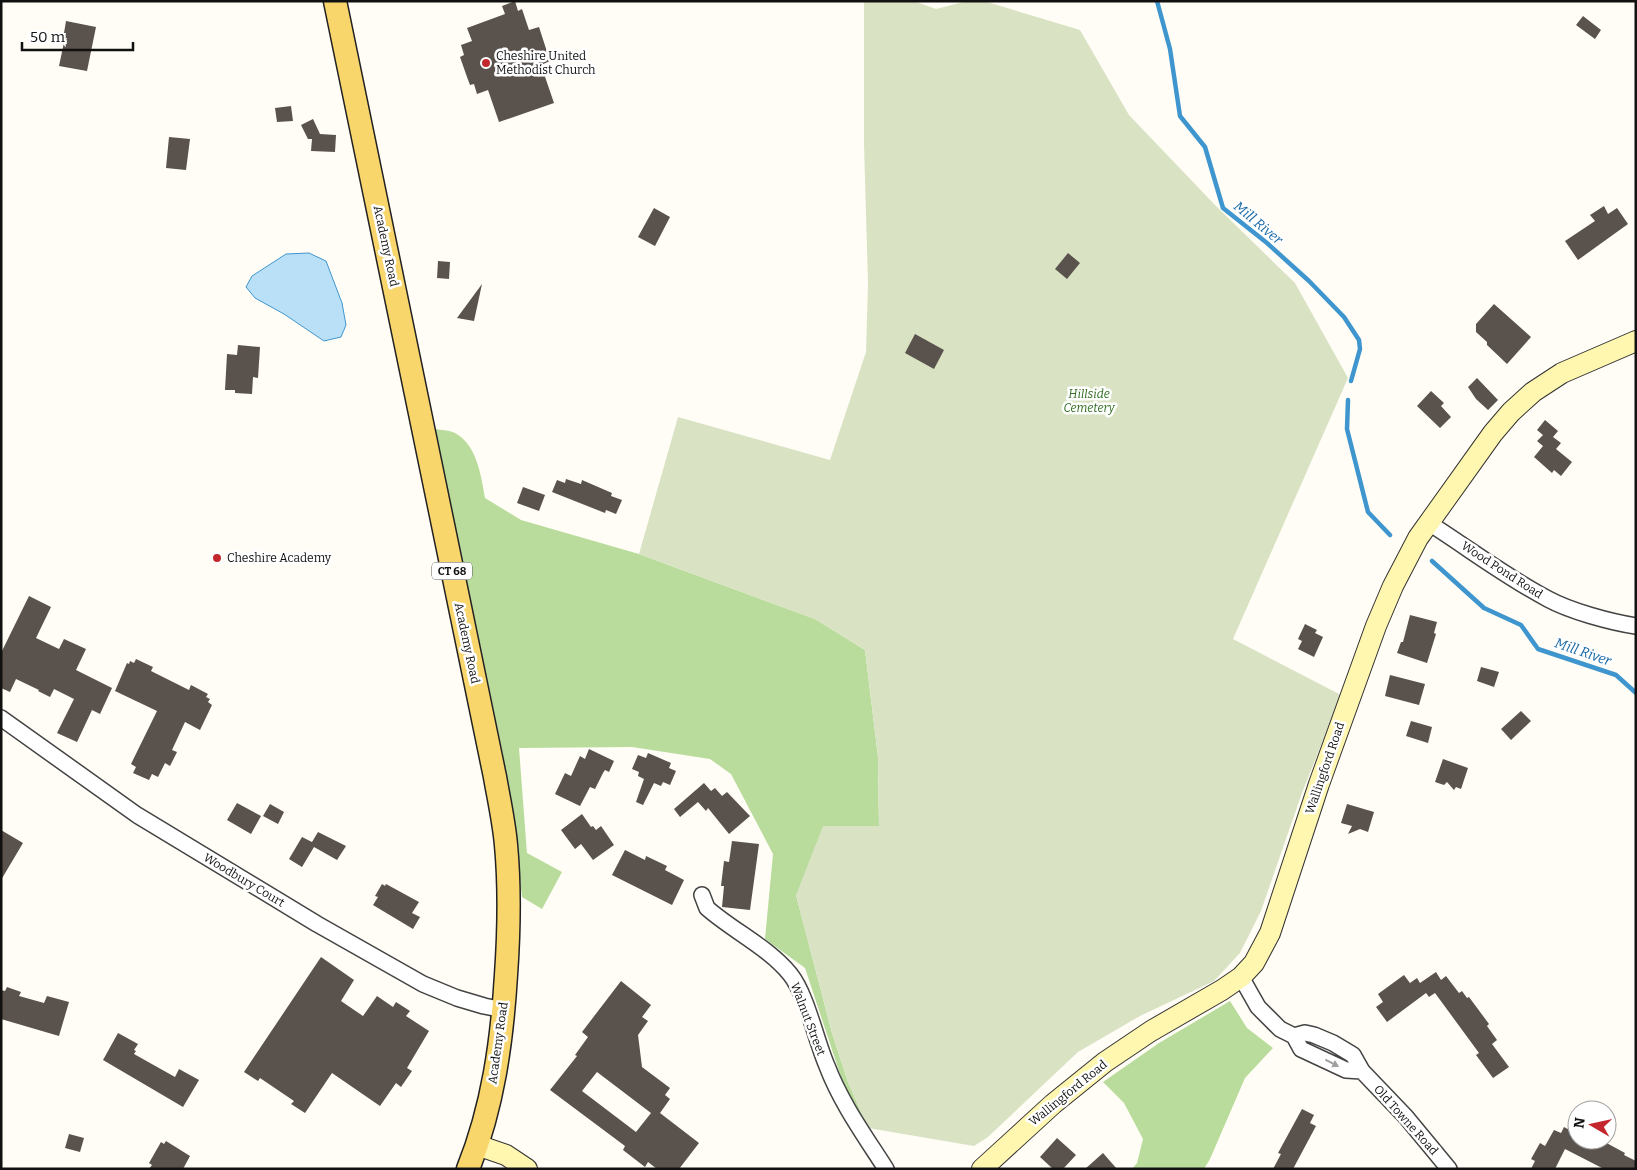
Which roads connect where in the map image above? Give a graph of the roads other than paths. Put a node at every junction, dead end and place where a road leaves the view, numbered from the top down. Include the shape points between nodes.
1 (335, 1) edge
2 (1636, 341) edge
3 (1429, 522) junction
4 (1636, 626) edge
5 (1, 718) edge
6 (702, 895) dead end
7 (1241, 977) junction
8 (504, 1010) junction
9 (477, 1144) junction
10 (468, 1169) edge
11 (527, 1169) edge
12 (886, 1169) edge
13 (982, 1169) edge
14 (1449, 1169) edge

1 - 8 main road, Academy Road / CT 68 via 502,816 508,871
2 - 3 street, Wallingford Road via 1562,373 1533,392 1494,434
3 - 4 street, Wood Pond Road via 1550,600
3 - 7 street, Wallingford Road via 1407,558 1376,626 1270,934 1254,963
5 - 8 street, Woodbury Court via 137,816 317,924 424,984 457,998
6 - 12 street, Walnut Street via 707,908 791,975 838,1092
7 - 13 street, Wallingford Road via 1105,1062 1052,1104
7 - 14 street, Old Towne Road via 1258,1006 1280,1029 1294,1036 1301,1049 1346,1070 1362,1071
8 - 9 main road, Academy Road / CT 68 via 497,1064
9 - 10 main road, Academy Road / CT 68
9 - 11 street via 506,1155

